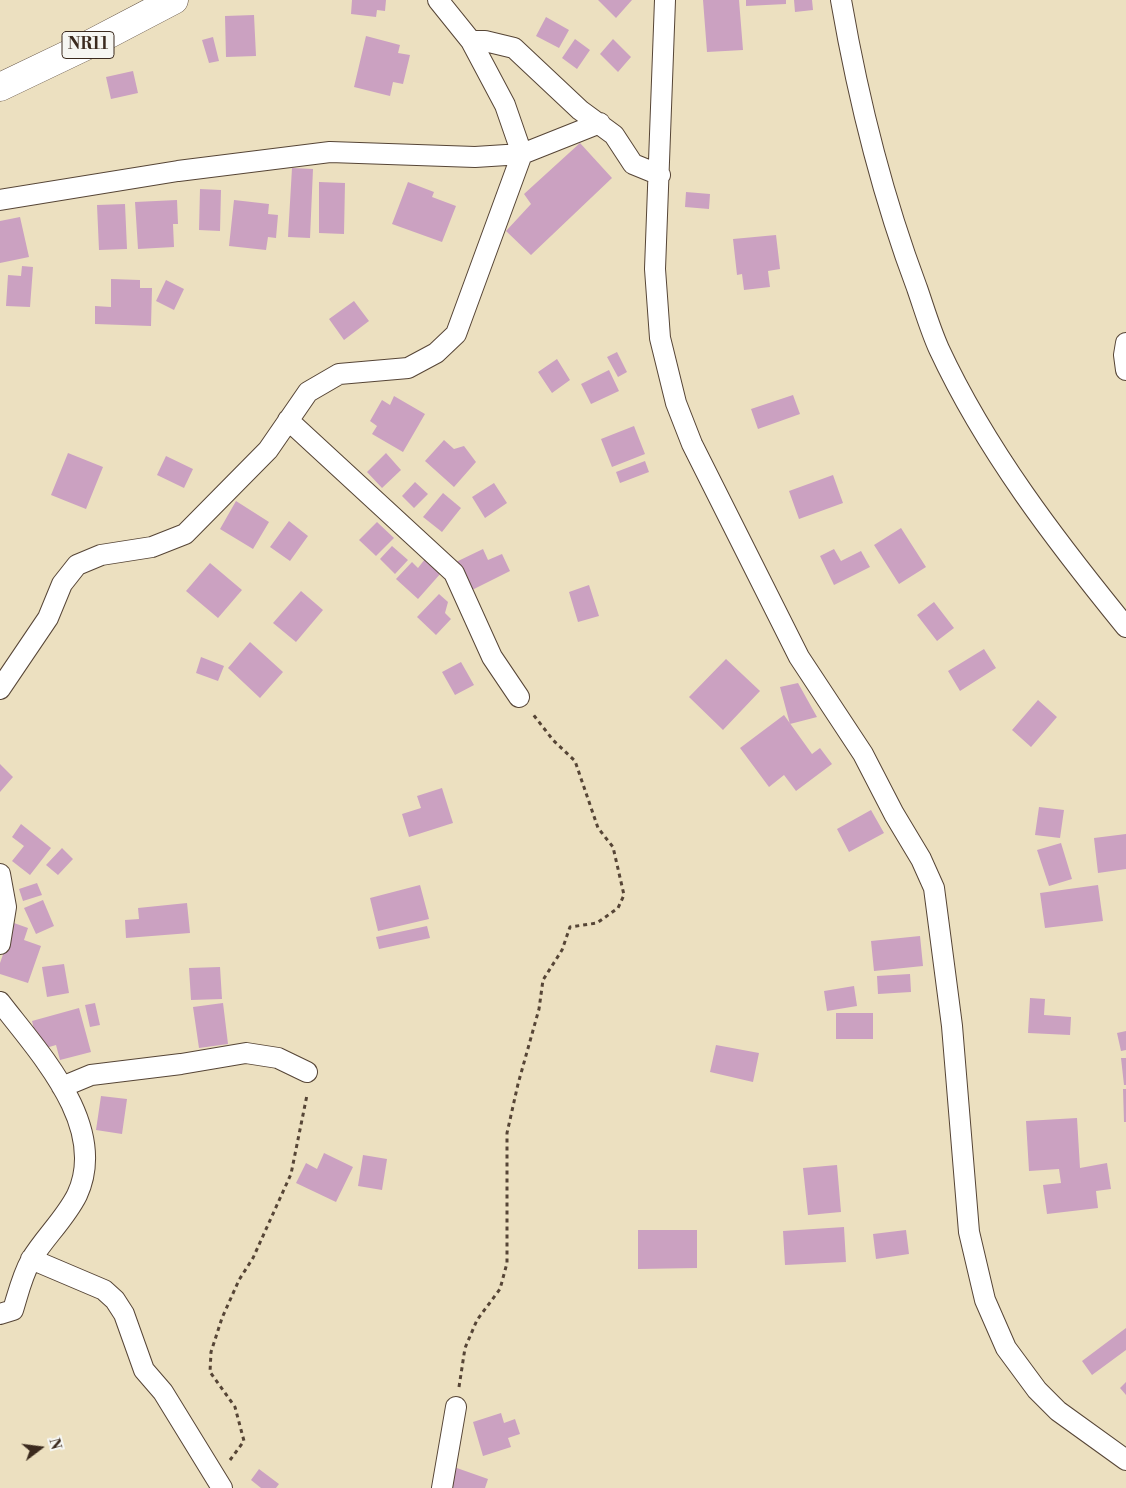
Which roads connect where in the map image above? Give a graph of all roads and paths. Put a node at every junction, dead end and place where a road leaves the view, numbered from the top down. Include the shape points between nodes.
1 (174, 0) edge
2 (438, 0) edge
3 (665, 0) edge
4 (841, 0) edge
5 (471, 41) junction
6 (0, 87) edge
7 (600, 124) junction
8 (522, 154) junction
9 (660, 175) junction
10 (0, 200) edge
11 (1126, 344) edge
12 (1126, 370) edge
13 (288, 420) junction
14 (1126, 627) edge
15 (0, 689) edge
16 (519, 697) joint
17 (0, 874) edge
18 (0, 944) edge
19 (0, 1002) edge
20 (307, 1072) joint
21 (62, 1087) junction
22 (32, 1259) junction
23 (0, 1314) edge
24 (456, 1407) joint
25 (1126, 1460) edge
26 (220, 1484) edge
27 (442, 1488) edge

1 - 6 highway, NR11
2 - 5 street
3 - 9 street
4 - 14 street via 862,107 895,225 939,348 981,429 1062,548
5 - 7 street via 514,48 580,110
5 - 8 street via 505,105
7 - 8 street
7 - 9 street via 614,135 634,164
8 - 10 street via 475,157 330,152 178,171
8 - 13 street via 456,334 436,353 408,368 339,374 308,392
9 - 25 street via 655,269 659,328 676,403 692,444 799,657 863,754 934,888 952,1026 969,1232 985,1300 1006,1348 1037,1390 1058,1412
11 - 12 street
13 - 15 street via 268,450 184,534 152,547 100,555 76,565 62,584 48,618
13 - 16 street via 454,573 492,657
16 - 24 path via 553,740 575,761 598,828 613,847 624,895 618,908 597,923 570,927 562,950 544,980 540,1009 507,1133 507,1263 500,1289 477,1320 465,1348
17 - 18 street via 6,907
19 - 21 street via 50,1066
20 - 21 street via 278,1058 246,1053 91,1075
20 - 26 path via 309,1086 291,1174 253,1258 239,1280 211,1352 210,1372 236,1407 244,1441
21 - 22 street via 79,1120 86,1166 76,1196
22 - 23 street via 13,1310
22 - 26 street via 104,1290 115,1300 124,1314 144,1370 163,1392
24 - 27 street

